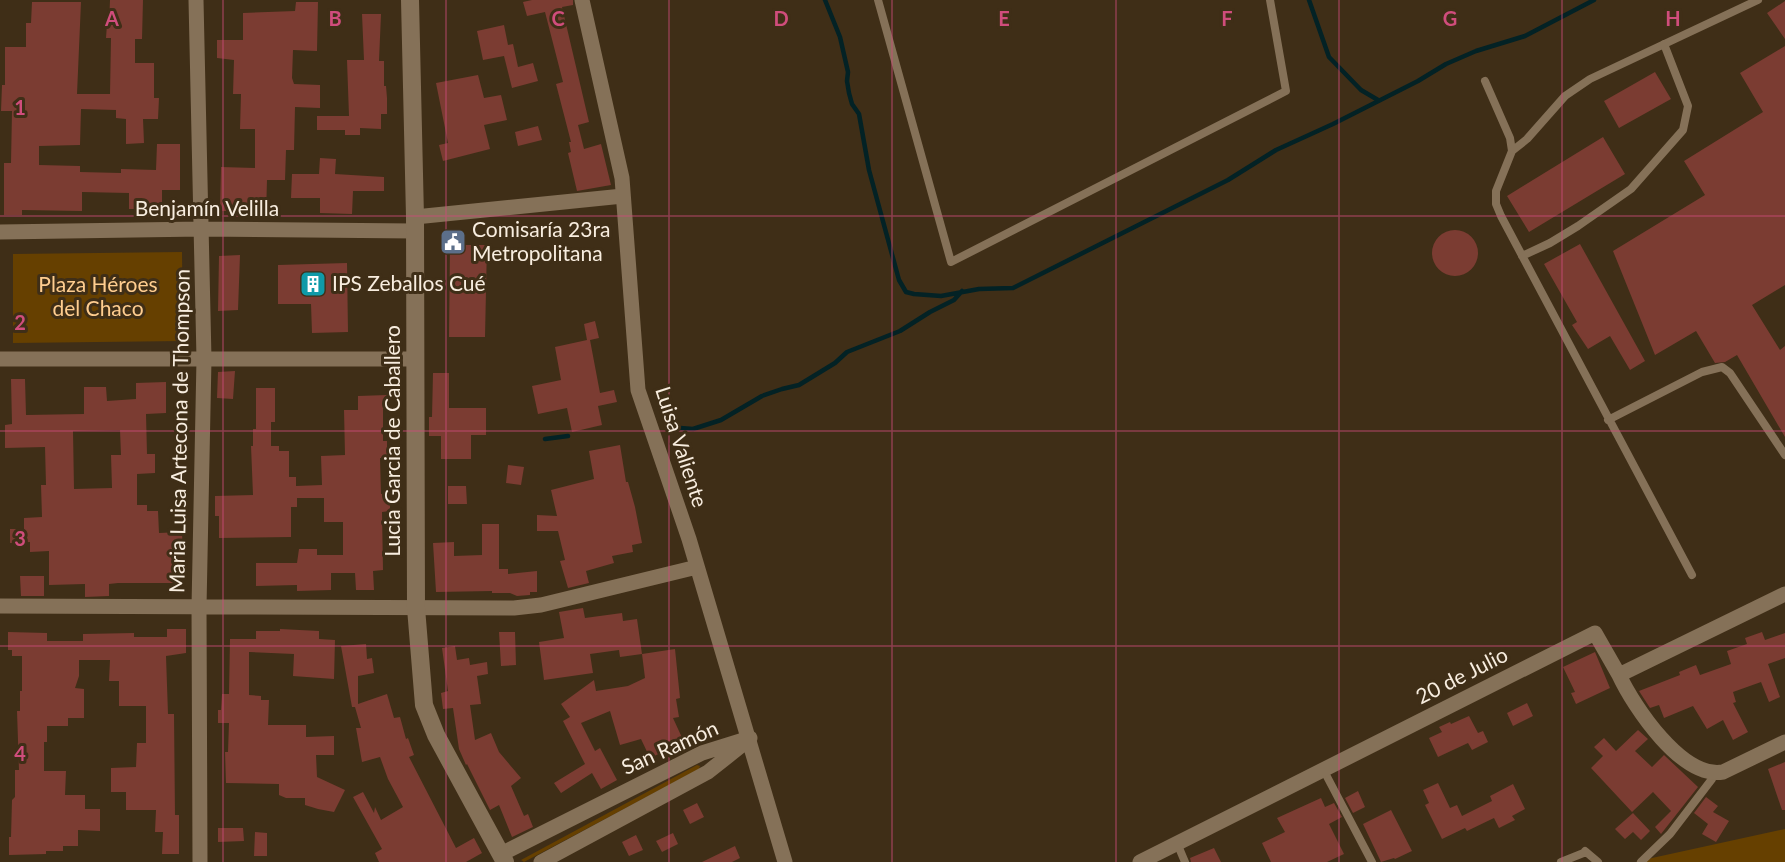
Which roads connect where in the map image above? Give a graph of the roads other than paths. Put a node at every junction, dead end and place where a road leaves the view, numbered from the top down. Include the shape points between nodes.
1 (196, 0) edge
2 (410, 0) edge
3 (582, 0) edge
4 (878, 0) edge
5 (1270, 0) edge
6 (1758, 0) edge
7 (1664, 44) junction
8 (1485, 81) dead end
9 (1512, 151) junction
10 (624, 196) junction
11 (414, 224) junction
12 (202, 229) junction
13 (0, 232) edge
14 (1522, 256) junction
15 (415, 358) junction
16 (0, 359) edge
17 (204, 359) junction
18 (1608, 420) junction
19 (1785, 455) edge
20 (697, 567) junction
21 (1692, 575) dead end
22 (1785, 594) edge
23 (0, 606) edge
24 (199, 607) junction
25 (416, 608) junction
26 (1619, 675) junction
27 (750, 738) junction
28 (1785, 742) edge
29 (1323, 769) junction
30 (1714, 774) junction
31 (1177, 843) junction
32 (498, 859) edge
33 (200, 862) edge
34 (541, 862) edge
35 (785, 862) edge
36 (1140, 862) edge
37 (1185, 862) edge
38 (1372, 862) edge
39 (1561, 862) edge
40 (1598, 862) edge
41 (1641, 862) edge

1 - 12 street, Maria Luisa Artecona de Thompson
2 - 11 street, Lucia Garcia de Caballero
3 - 10 street, Luisa Valiente
4 - 5 lane via 951,262 1286,91
6 - 7 lane
7 - 9 lane via 1590,79 1565,96
7 - 14 lane via 1688,106 1683,130 1631,189
8 - 9 lane
9 - 14 lane via 1496,191 1496,204
10 - 11 street, Benjamín Velilla
10 - 20 street, Luisa Valiente via 638,390
11 - 12 street, Benjamín Velilla
11 - 15 street, Lucia Garcia de Caballero
12 - 13 street, Benjamín Velilla
12 - 17 street, Maria Luisa Artecona de Thompson
14 - 18 lane
15 - 17 street
15 - 25 street, Lucia Garcia de Caballero
16 - 17 street
17 - 24 street, Maria Luisa Artecona de Thompson
18 - 19 lane via 1702,372 1722,367 1730,373
18 - 21 lane
20 - 25 street via 542,605
20 - 27 street, Luisa Valiente
22 - 26 street
23 - 24 street
24 - 25 street
24 - 33 street, Maria Luisa Artecona de Thompson
25 - 32 street, Lucia Garcia de Caballero via 424,705
26 - 29 street, 20 de Julio via 1595,633
26 - 30 street via 1650,725 1676,753 1700,770
27 - 32 street, San Ramón via 702,753
27 - 34 street, San Ramón via 708,772
27 - 35 street, Luisa Valiente
28 - 30 street
29 - 31 street, 20 de Julio
29 - 38 lane
30 - 41 lane via 1670,834
31 - 36 street, 20 de Julio
31 - 37 lane
39 - 40 lane via 1585,851

